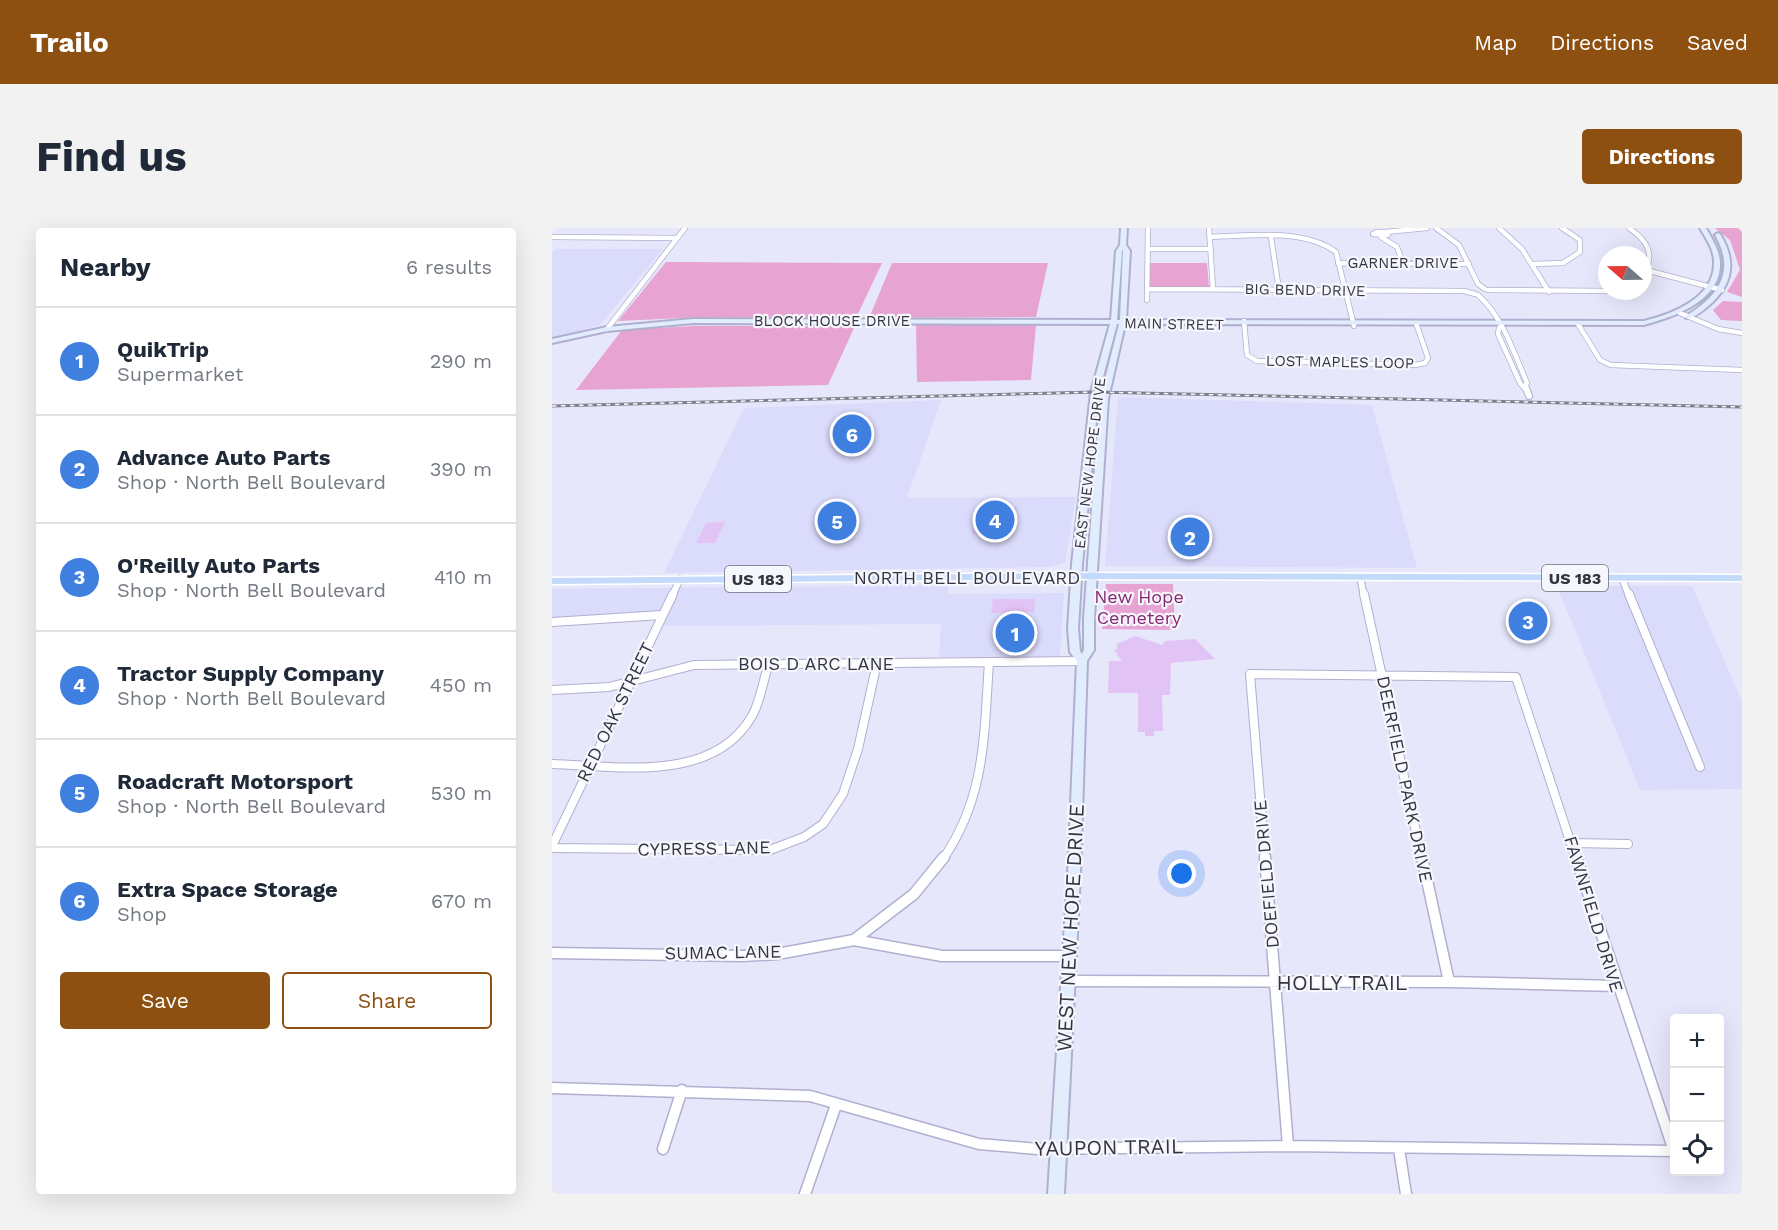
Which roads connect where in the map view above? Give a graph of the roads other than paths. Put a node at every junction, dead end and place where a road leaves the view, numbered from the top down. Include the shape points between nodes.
1 (685, 228) edge
2 (1124, 228) edge
3 (1148, 228) edge
4 (1209, 228) edge
5 (1427, 228) edge
6 (1436, 228) edge
7 (1499, 228) edge
8 (1563, 228) edge
9 (1629, 228) edge
10 (1703, 228) edge
11 (1710, 228) edge
12 (1374, 230) edge
13 (586, 233) dead end
14 (645, 233) dead end
15 (1386, 235) junction
16 (552, 237) edge
17 (582, 237) junction
18 (641, 237) junction
19 (1210, 237) junction
20 (1270, 237) junction
21 (677, 238) junction
22 (1719, 240) junction
23 (1123, 245) junction
24 (1648, 246) edge
25 (1148, 249) junction
26 (1211, 249) junction
27 (1338, 263) junction
28 (1403, 263) junction
29 (1469, 264) junction
30 (1533, 264) junction
31 (1725, 268) junction
32 (1733, 269) junction
33 (1652, 273) edge
34 (1714, 288) junction
35 (1147, 289) junction
36 (1213, 289) junction
37 (1279, 290) junction
38 (1345, 290) junction
39 (1476, 290) junction
40 (1722, 290) junction
41 (1598, 291) edge
42 (1549, 292) junction
43 (1487, 293) junction
44 (1147, 300) dead end
45 (1680, 314) junction
46 (1688, 317) junction
47 (1120, 322) junction
48 (1244, 323) junction
49 (1354, 324) junction
50 (1417, 325) junction
51 (1498, 326) junction
52 (1579, 326) junction
53 (607, 329) junction
54 (1742, 333) edge
55 (552, 341) edge
56 (1742, 370) edge
57 (1529, 396) dead end
58 (1077, 576) junction
59 (1091, 576) junction
60 (1360, 577) junction
61 (1622, 578) junction
62 (680, 579) junction
63 (1741, 579) edge
64 (552, 581) edge
65 (662, 615) junction
66 (552, 622) edge
67 (1082, 661) junction
68 (989, 662) junction
69 (769, 663) junction
70 (877, 663) junction
71 (1383, 675) junction
72 (631, 682) junction
73 (552, 690) edge
74 (590, 764) junction
75 (552, 765) edge
76 (1700, 767) dead end
77 (1573, 843) junction
78 (1628, 844) dead end
79 (552, 847) edge
80 (854, 940) junction
81 (552, 953) edge
82 (1070, 956) junction
83 (1068, 981) junction
84 (1275, 982) junction
85 (1449, 982) junction
86 (1616, 986) junction
87 (552, 1088) edge
88 (682, 1090) junction
89 (836, 1105) junction
90 (1670, 1140) edge
91 (1288, 1146) junction
92 (1059, 1148) junction
93 (663, 1149) dead end
94 (1399, 1149) junction
95 (1670, 1151) edge
96 (805, 1194) edge
97 (1056, 1194) edge
98 (1406, 1194) edge

1 - 21 street
2 - 23 street, EAST NEW HOPE DRIVE
3 - 25 street
4 - 19 street
5 - 15 street
6 - 29 street via 1459,245
7 - 30 street via 1517,241
8 - 30 street via 1580,240 1580,252 1563,263
9 - 24 street
10 - 22 street
11 - 22 street
12 - 15 street
12 - 15 street via 1381,237
13 - 17 street
14 - 18 street
15 - 28 street
16 - 17 street
17 - 18 street
18 - 21 street
19 - 20 street
19 - 26 street
20 - 27 street via 1320,241 1335,250
20 - 37 street
21 - 53 street
22 - 31 street
22 - 32 street via 1731,255
23 - 47 street, EAST NEW HOPE DRIVE via 1118,273
23 - 47 street, EAST NEW HOPE DRIVE via 1127,251
25 - 26 street
25 - 35 street
26 - 36 street
27 - 28 street, GARNER DRIVE
27 - 38 street
28 - 29 street, GARNER DRIVE
29 - 39 street
30 - 42 street
31 - 32 street
31 - 34 street, MAIN STREET
32 - 40 street, MAIN STREET
33 - 34 street
34 - 40 street
34 - 45 street, MAIN STREET via 1697,305
35 - 36 street, BIG BEND DRIVE
35 - 44 street
36 - 37 street, BIG BEND DRIVE
37 - 38 street, BIG BEND DRIVE
38 - 39 street, BIG BEND DRIVE
38 - 49 street
39 - 43 street
39 - 43 street
40 - 46 street, MAIN STREET via 1706,307
41 - 42 street
42 - 43 street
43 - 51 street
45 - 46 street
45 - 52 street, MAIN STREET via 1644,323
46 - 52 street, MAIN STREET via 1650,327
46 - 54 street via 1718,330
47 - 48 street, MAIN STREET
47 - 53 street, BLOCK HOUSE DRIVE via 704,321
47 - 58 street, EAST NEW HOPE DRIVE via 1095,392
47 - 59 street, EAST NEW HOPE DRIVE via 1104,399
48 - 49 street, MAIN STREET
48 - 50 street, LOST MAPLES LOOP via 1247,355 1257,361 1414,364 1425,363 1428,358
49 - 50 street, MAIN STREET
50 - 51 street, MAIN STREET
51 - 52 street, MAIN STREET
51 - 57 street via 1498,334
52 - 56 street via 1600,360 1607,364
53 - 55 street, BLOCK HOUSE DRIVE
58 - 59 main road, NORTH BELL BOULEVARD / US 183
58 - 62 main road, NORTH BELL BOULEVARD / US 183
58 - 67 street, WEST NEW HOPE DRIVE via 1075,652
59 - 60 main road, NORTH BELL BOULEVARD / US 183
59 - 67 street, WEST NEW HOPE DRIVE via 1089,650
60 - 61 main road, NORTH BELL BOULEVARD / US 183
60 - 71 street, DEERFIELD PARK DRIVE
61 - 63 main road, NORTH BELL BOULEVARD / US 183
61 - 76 street
62 - 64 main road, NORTH BELL BOULEVARD / US 183
62 - 65 street, RED OAK STREET
65 - 66 street
65 - 72 street, RED OAK STREET
67 - 68 street, BOIS D ARC LANE
67 - 82 street, WEST NEW HOPE DRIVE
68 - 70 street, BOIS D ARC LANE
68 - 80 street, SUMAC LANE via 982,767 956,840 914,894
69 - 70 street, BOIS D ARC LANE
69 - 72 street, BOIS D ARC LANE via 694,665
69 - 74 street via 752,716 739,736 723,749 700,761 676,765
70 - 79 street, CYPRESS LANE via 844,795 825,823 796,842 770,850
71 - 77 street, FAWNFIELD DRIVE via 1516,677
71 - 84 street, DOEFIELD DRIVE via 1250,674
71 - 85 street, DEERFIELD PARK DRIVE
72 - 73 street, BOIS D ARC LANE
72 - 74 street, RED OAK STREET
74 - 75 street
74 - 79 street, RED OAK STREET
77 - 78 street
77 - 86 street, FAWNFIELD DRIVE
80 - 81 street, SUMAC LANE via 743,956
80 - 82 street via 942,956
82 - 83 street, WEST NEW HOPE DRIVE
83 - 84 street, HOLLY TRAIL
83 - 92 street, WEST NEW HOPE DRIVE
84 - 85 street, HOLLY TRAIL
84 - 91 street, DOEFIELD DRIVE
85 - 86 street, HOLLY TRAIL
86 - 90 street, FAWNFIELD DRIVE
87 - 88 street, YAUPON TRAIL
88 - 89 street, YAUPON TRAIL via 810,1096
88 - 93 street
89 - 92 street, YAUPON TRAIL via 979,1144
89 - 96 street
91 - 92 street, YAUPON TRAIL
91 - 94 street, YAUPON TRAIL
92 - 97 street, WEST NEW HOPE DRIVE
94 - 95 street, YAUPON TRAIL
94 - 98 street

